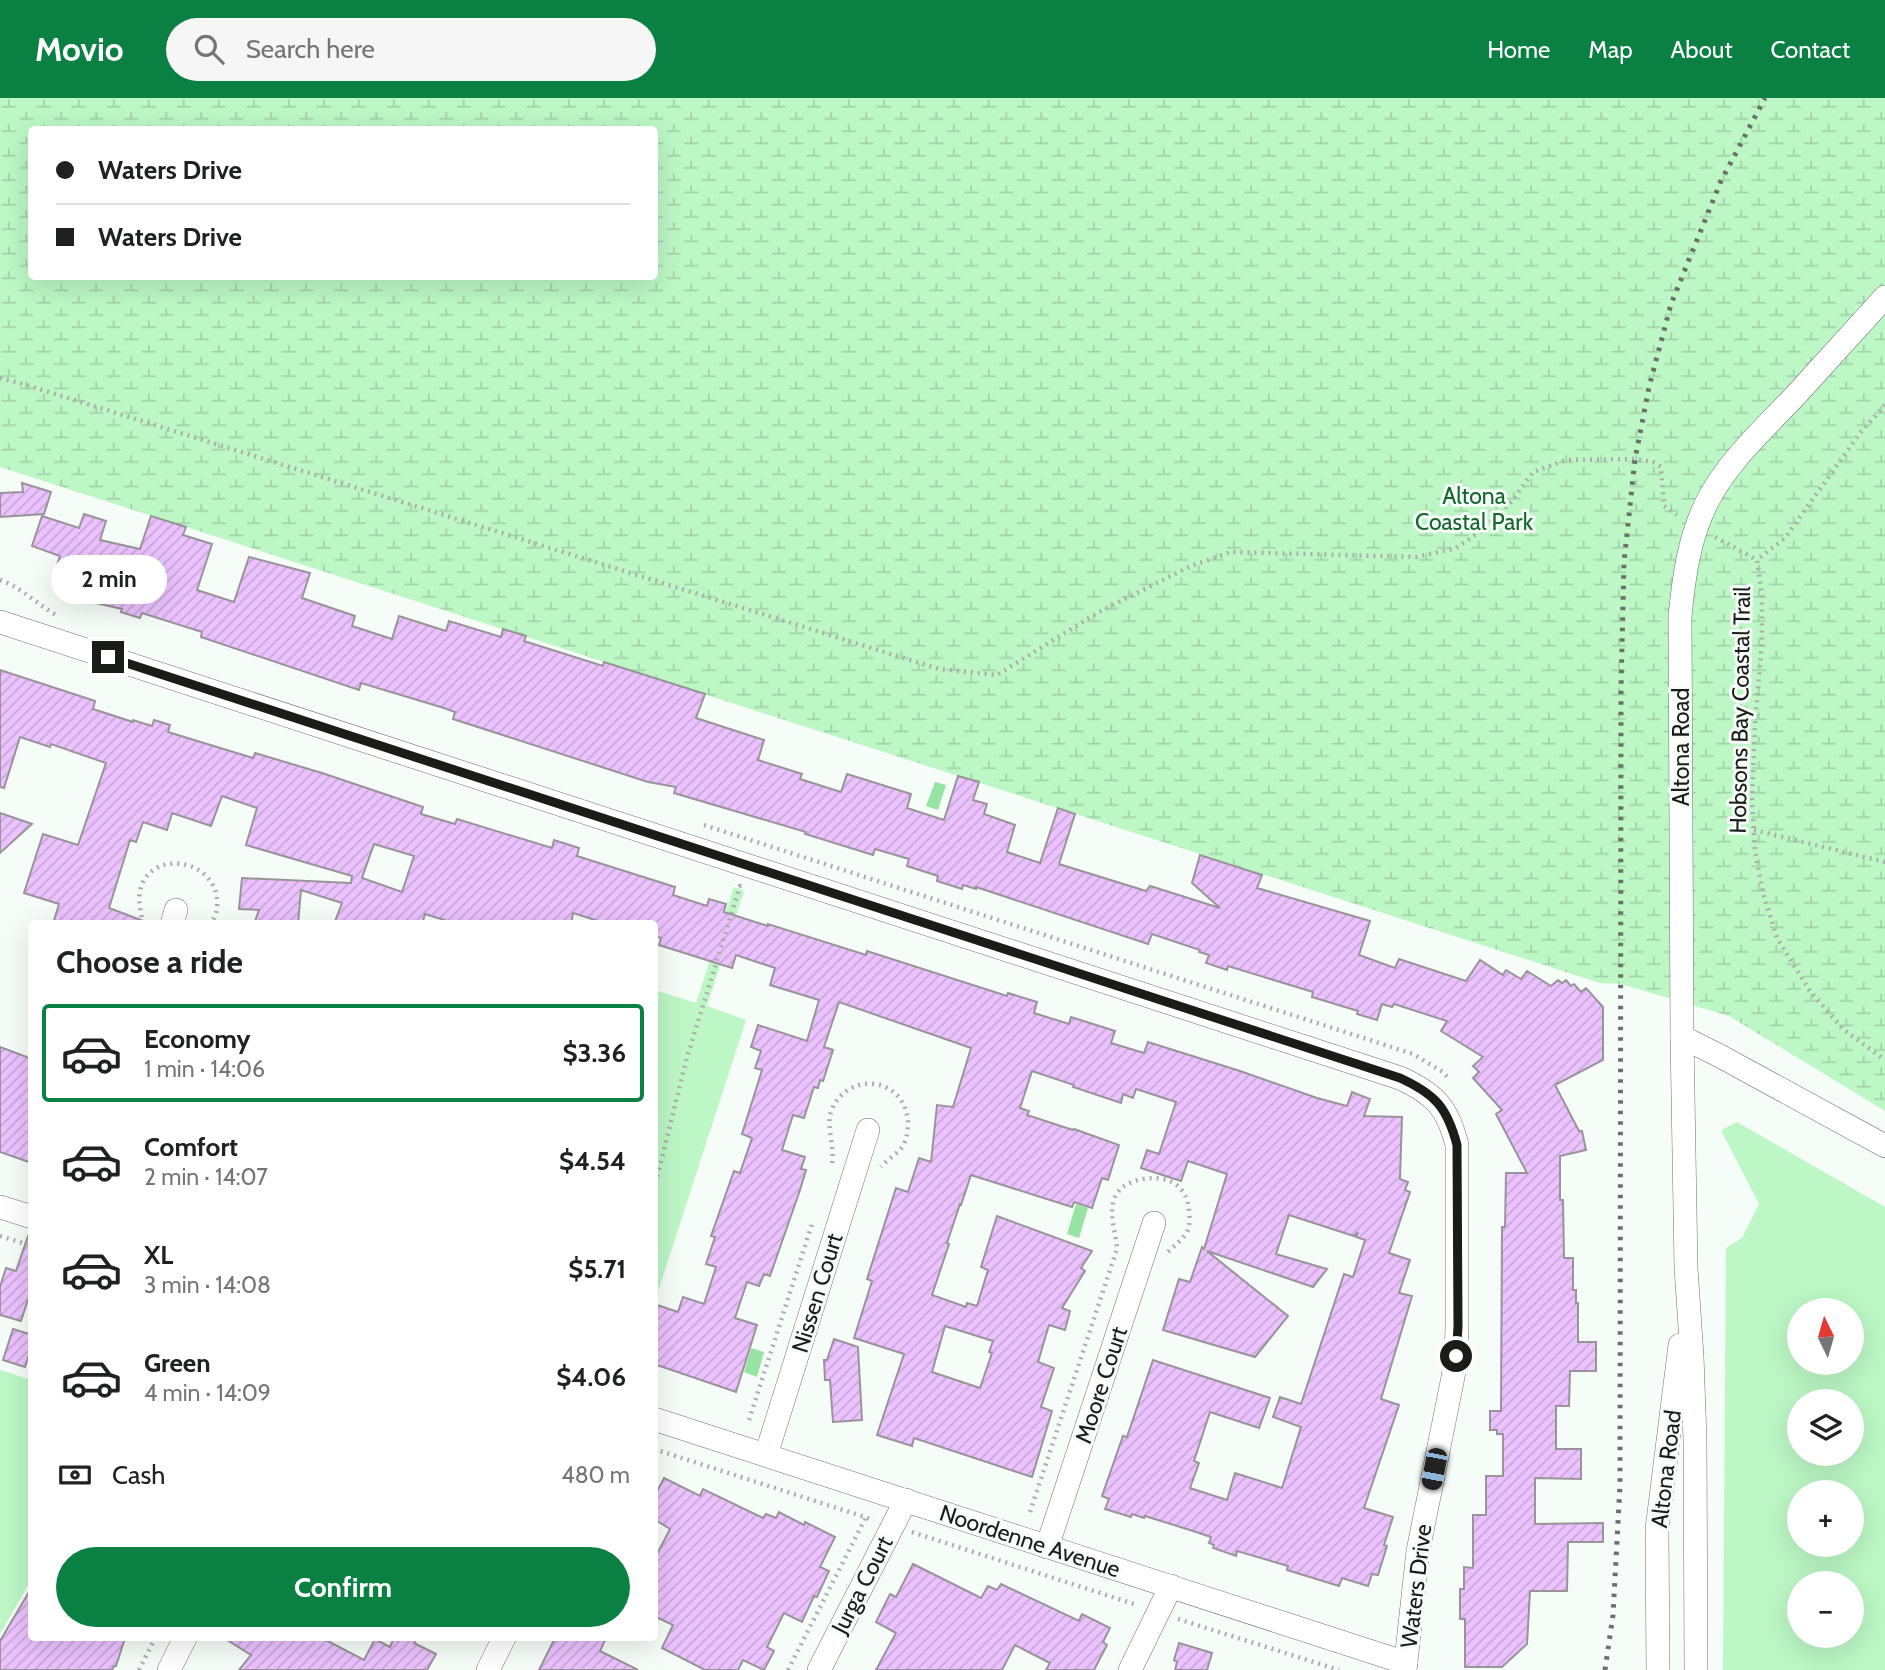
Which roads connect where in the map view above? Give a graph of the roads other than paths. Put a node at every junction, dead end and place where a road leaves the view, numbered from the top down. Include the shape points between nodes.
1 (1885, 297) edge
2 (0, 622) edge
3 (1682, 1037) junction
4 (869, 1130) dead end
5 (1885, 1146) edge
6 (0, 1207) edge
7 (28, 1216) edge
8 (1154, 1223) dead end
9 (1686, 1268) junction
10 (658, 1420) edge
11 (766, 1455) junction
12 (906, 1500) junction
13 (1047, 1546) junction
14 (1171, 1587) junction
15 (184, 1641) edge
16 (502, 1641) edge
17 (1405, 1667) edge
18 (169, 1670) edge
19 (488, 1670) edge
20 (819, 1670) edge
21 (1130, 1670) edge
22 (1658, 1670) edge
23 (1696, 1670) edge

1 - 3 street, Altona Road via 1725,473 1697,526 1689,554 1680,616
2 - 17 street, Waters Drive via 1422,1088 1445,1113 1457,1145 1458,1327 1453,1377 1418,1551
3 - 5 street
3 - 9 street, Altona Road
4 - 11 street, Nissen Court
6 - 7 street
8 - 13 street, Moore Court
9 - 22 street, Altona Road via 1659,1512
9 - 23 street, Altona Road via 1695,1440
10 - 11 street, Noordenne Avenue
11 - 12 street, Noordenne Avenue
12 - 13 street, Noordenne Avenue
12 - 20 street, Jurga Court
13 - 14 street, Noordenne Avenue
14 - 17 street, Noordenne Avenue
14 - 21 street
15 - 18 street
16 - 19 street

